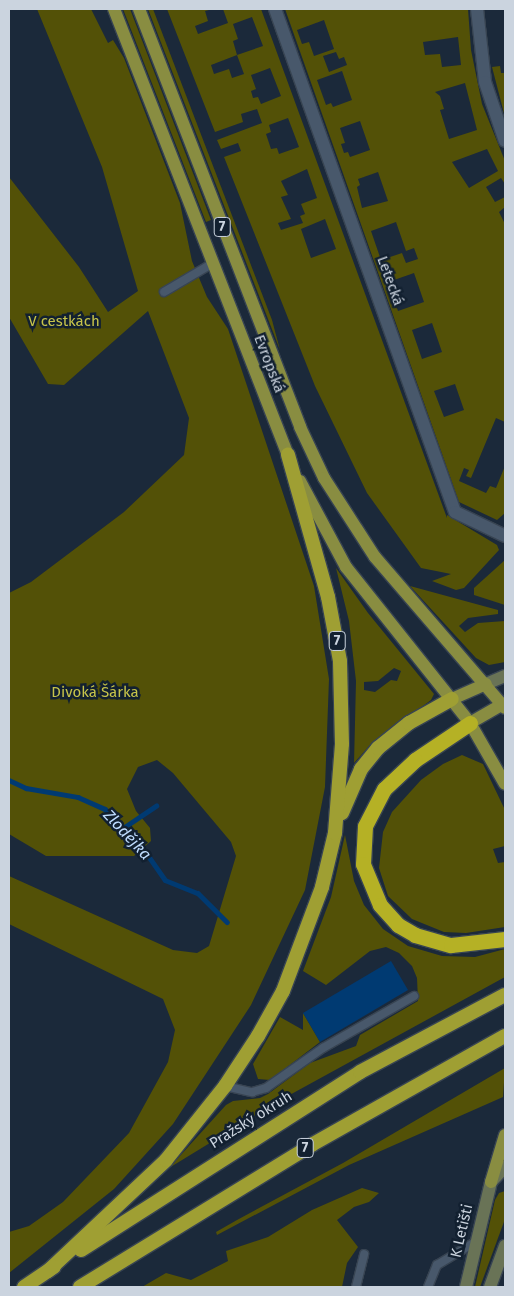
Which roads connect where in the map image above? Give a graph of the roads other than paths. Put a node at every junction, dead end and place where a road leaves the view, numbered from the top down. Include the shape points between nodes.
1 (114, 9) edge
2 (139, 9) edge
3 (275, 9) edge
4 (478, 9) edge
5 (505, 142) edge
6 (213, 264) junction
7 (164, 292) dead end
8 (288, 455) junction
9 (505, 536) edge
10 (505, 676) edge
11 (486, 684) junction
12 (452, 699) junction
13 (504, 705) edge
14 (470, 723) junction
15 (505, 784) edge
16 (335, 833) junction
17 (505, 939) edge
18 (505, 995) edge
19 (414, 996) dead end
20 (505, 1036) edge
21 (225, 1086) junction
22 (505, 1135) edge
23 (505, 1167) edge
24 (491, 1182) junction
25 (477, 1240) junction
26 (505, 1246) edge
27 (364, 1254) dead end
28 (48, 1271) junction
29 (24, 1287) edge
30 (80, 1287) edge
31 (356, 1287) edge
32 (428, 1287) edge
33 (466, 1287) edge
34 (490, 1287) edge

1 - 6 main road, Evropská / 7
2 - 11 main road, Evropská / 7 via 286,392 324,478 375,557
3 - 9 street, Letecká via 456,512
4 - 5 street via 484,82
6 - 7 lane
6 - 8 main road, Evropská / 7
8 - 12 main road, Evropská via 346,567
8 - 16 highway, 7 via 328,597 340,661 342,744
10 - 11 main road
11 - 12 main road
11 - 13 main road, 7
12 - 14 main road, Evropská
12 - 16 highway via 409,723 368,760 348,794
13 - 14 main road
14 - 15 main road, Evropská
14 - 17 highway via 414,760 384,789 365,826 363,864 380,905 398,925 415,936 451,945
16 - 21 highway, 7 via 319,897 291,973 258,1036
18 - 28 highway, Pražský okruh via 360,1072
19 - 21 lane via 323,1048 266,1088 252,1092
20 - 30 highway, 7 via 296,1154
21 - 28 highway, 7 via 166,1160
22 - 24 main road
23 - 24 main road
24 - 25 main road, K Letišti
25 - 32 lane via 437,1265
25 - 33 main road, K Letišti
26 - 34 main road
27 - 31 lane
28 - 29 highway, Pražský okruh / 7

